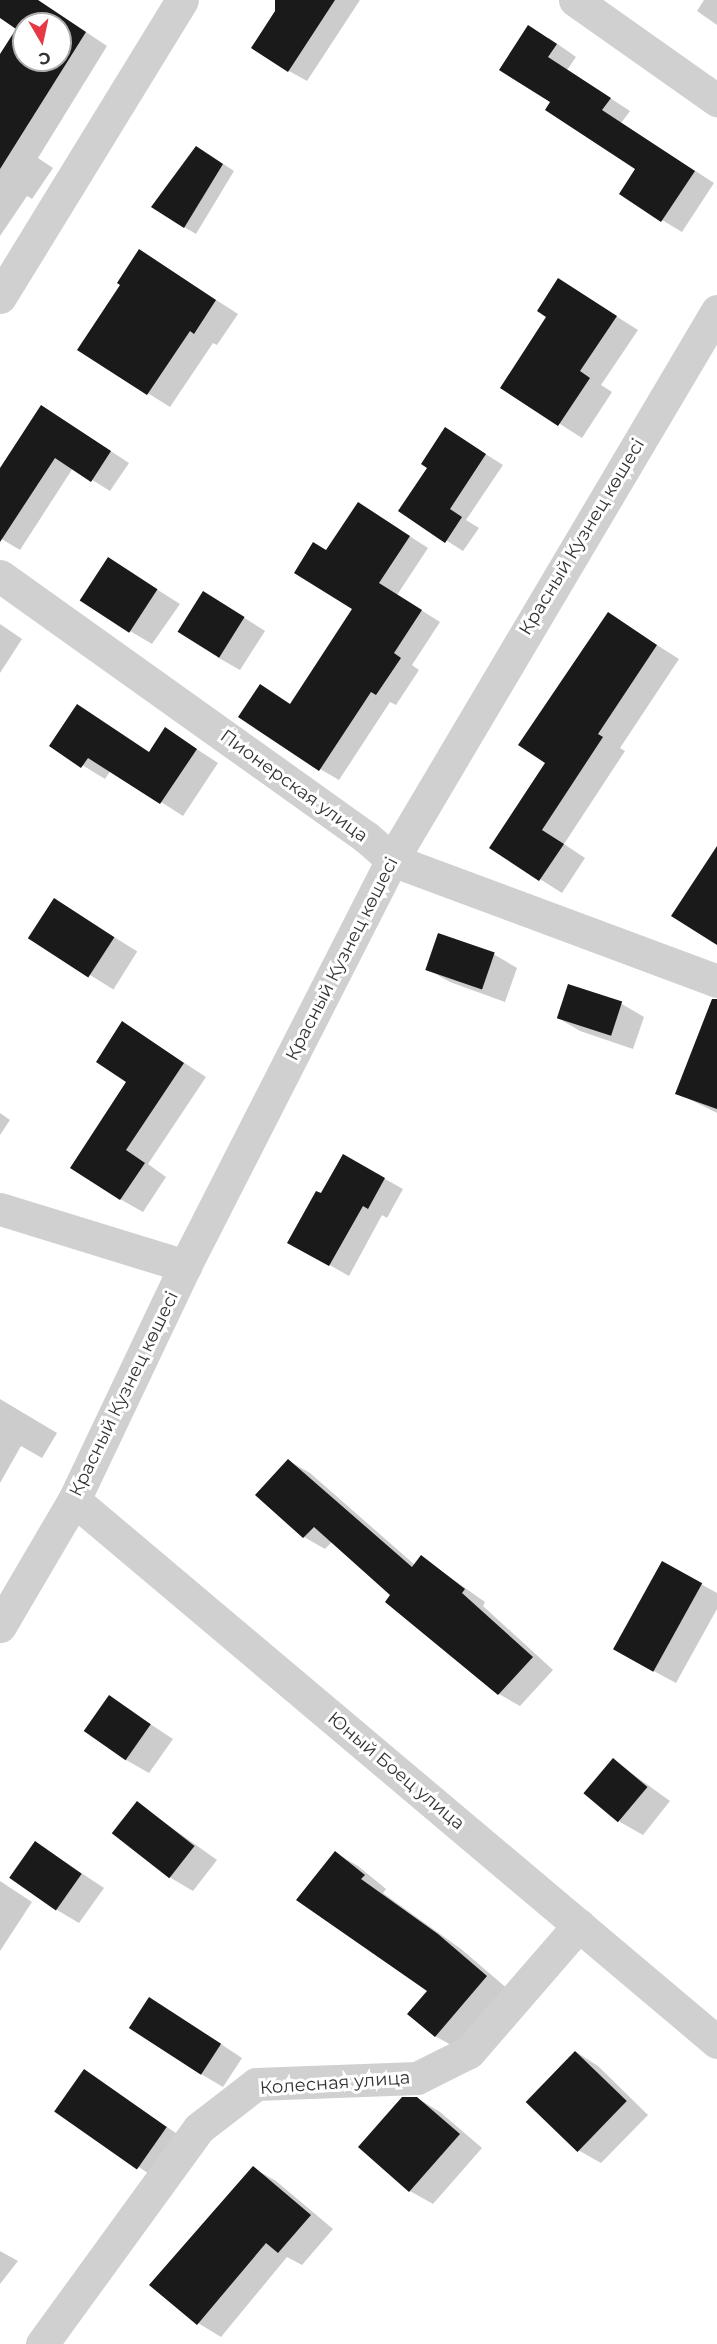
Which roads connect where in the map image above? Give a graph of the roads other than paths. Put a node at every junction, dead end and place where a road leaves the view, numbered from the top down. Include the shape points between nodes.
1 (182, 0) edge
2 (575, 0) edge
3 (717, 100) edge
4 (0, 297) edge
5 (717, 311) edge
6 (0, 576) edge
7 (392, 860) junction
8 (717, 981) edge
9 (0, 1209) edge
10 (185, 1266) junction
11 (74, 1500) junction
12 (0, 1626) edge
13 (579, 1925) junction
14 (717, 2042) edge
15 (42, 2344) edge

1 - 4 street
2 - 3 street
5 - 7 street, Красный Кузнец көшесі
6 - 7 street, Пионерская улица via 366,837
7 - 8 street, Пионерская улица
7 - 10 street, Красный Кузнец көшесі
9 - 10 street
10 - 11 street, Красный Кузнец көшесі
11 - 12 street, Красный Кузнец көшесі
11 - 13 street, Юный Боец улица
13 - 14 street, Юный Боец улица
13 - 15 street, Колесная улица via 469,2052 417,2078 256,2084 199,2128

